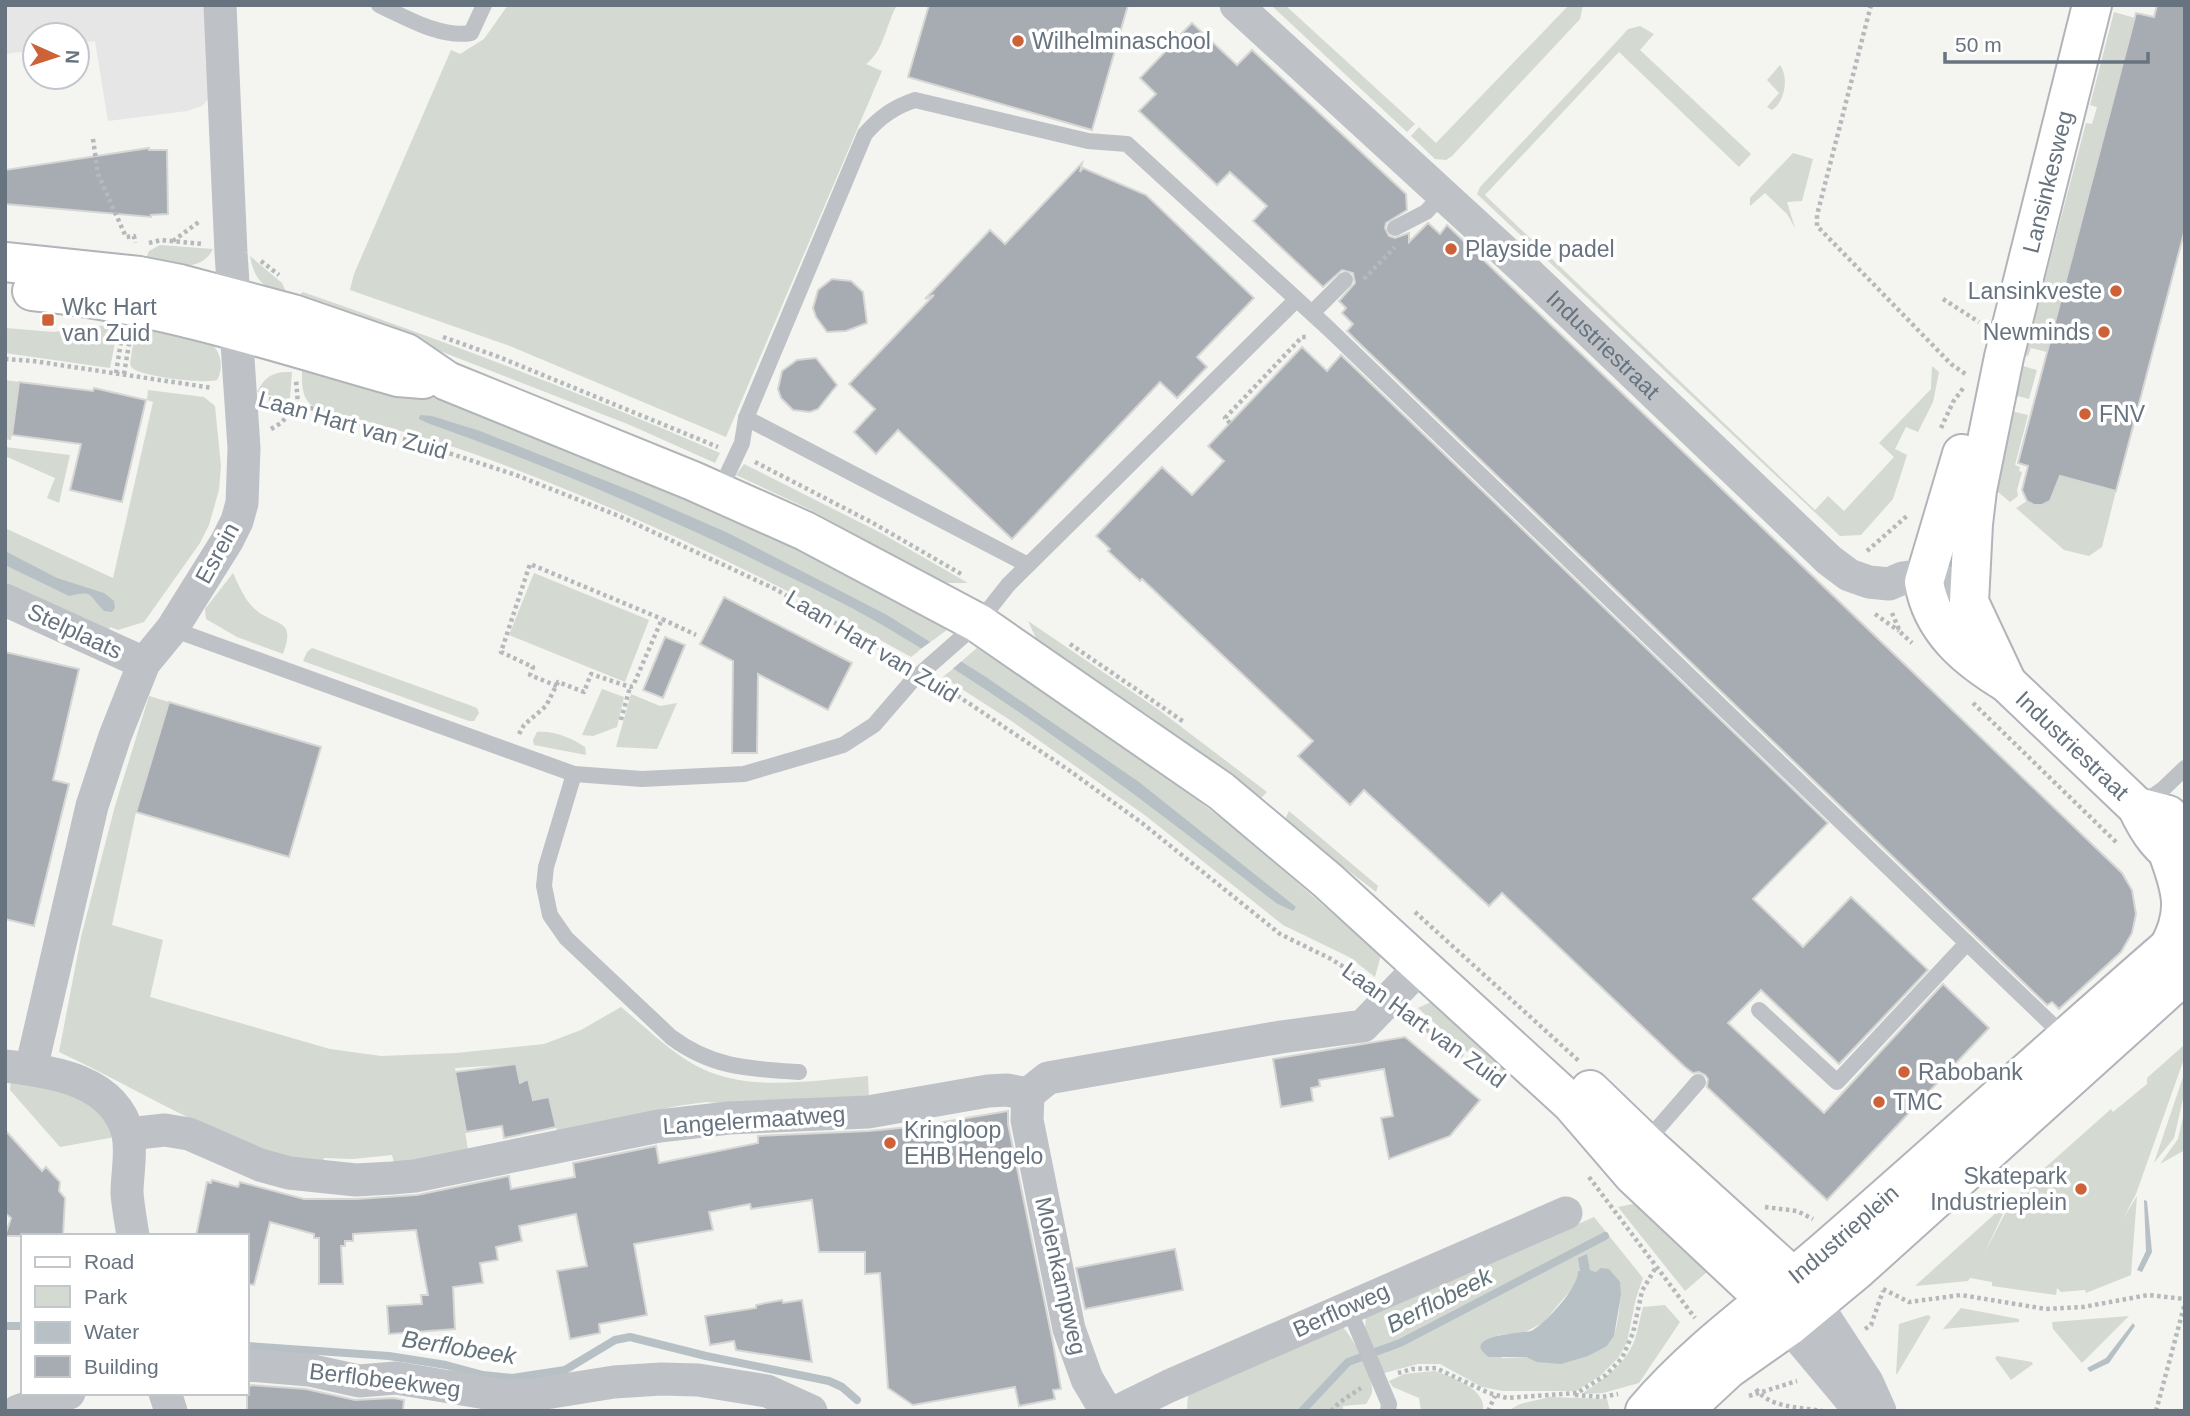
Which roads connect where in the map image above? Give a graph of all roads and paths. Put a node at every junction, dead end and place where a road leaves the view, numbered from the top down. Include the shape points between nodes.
1 (220, 5) edge
2 (379, 5) edge
3 (484, 5) edge
4 (1236, 5) edge
5 (1871, 5) edge
6 (2092, 5) edge
7 (93, 139) dead end
8 (1443, 194) junction
9 (1395, 228) dead end
10 (127, 237) dead end
11 (5, 262) edge
12 (1345, 281) dead end
13 (5, 289) edge
14 (1943, 299) dead end
15 (1296, 300) junction
16 (1312, 313) junction
17 (235, 314) junction
18 (1981, 324) dead end
19 (2004, 357) junction
20 (5, 359) edge
21 (1970, 377) dead end
22 (240, 393) junction
23 (746, 418) junction
24 (719, 492) junction
25 (1908, 515) dead end
26 (1829, 560) junction
27 (1028, 565) junction
28 (1907, 583) junction
29 (1969, 584) junction
30 (5, 600) edge
31 (662, 619) junction
32 (172, 629) junction
33 (696, 635) dead end
34 (964, 635) junction
35 (1920, 651) dead end
36 (144, 663) junction
37 (922, 672) junction
38 (2007, 684) junction
39 (557, 686) junction
40 (630, 687) junction
41 (1968, 698) dead end
42 (621, 720) dead end
43 (511, 751) junction
44 (2185, 768) edge
45 (575, 774) junction
46 (2137, 807) junction
47 (2122, 849) dead end
48 (2180, 851) edge
49 (1328, 880) junction
50 (1967, 943) junction
51 (2179, 951) edge
52 (1421, 966) junction
53 (1388, 1000) junction
54 (1759, 1010) dead end
55 (2067, 1038) junction
56 (18, 1068) edge
57 (799, 1072) dead end
58 (1698, 1082) dead end
59 (1502, 1083) dead end
60 (1028, 1094) junction
61 (128, 1134) junction
62 (1645, 1143) junction
63 (1586, 1173) dead end
64 (1566, 1213) dead end
65 (133, 1234) edge
66 (1656, 1267) junction
67 (1891, 1282) dead end
68 (1884, 1289) junction
69 (2185, 1301) edge
70 (1791, 1302) junction
71 (1348, 1307) junction
72 (1832, 1355) junction
73 (248, 1365) edge
74 (1725, 1373) junction
75 (1376, 1375) junction
76 (1571, 1394) junction
77 (63, 1395) edge
78 (1494, 1396) junction
79 (1635, 1401) edge
80 (18, 1411) edge
81 (811, 1411) edge
82 (1106, 1411) edge
83 (1118, 1411) edge
84 (1331, 1411) edge
85 (1388, 1411) edge
86 (1488, 1411) edge
87 (1683, 1411) edge
88 (1822, 1411) edge
89 (1867, 1411) edge
90 (1881, 1411) edge
91 (2156, 1411) edge

1 - 17 street, Esrein
2 - 3 lane via 456,35 471,33
4 - 8 street, Industriestraat
5 - 21 path via 1817,226 1951,364
6 - 19 main road, Lansinkesweg
7 - 10 path via 98,174
8 - 9 lane via 1426,212
8 - 26 street, Industriestraat
11 - 17 main road, Laan Hart van Zuid via 139,276
12 - 16 lane
13 - 17 main road, Laan Hart van Zuid
14 - 18 path
15 - 16 lane
15 - 23 lane via 1127,144 1088,141 915,100 897,105 865,134
15 - 27 lane
16 - 50 lane
17 - 22 street, Esrein
17 - 24 main road, Laan Hart van Zuid via 398,377 447,381
19 - 28 main road, Lansinkesweg via 1982,390
19 - 29 main road, Lansinkesweg via 1977,490
20 - 22 path, Laan Hart van Zuid
22 - 32 street, Esrein via 244,448 237,521
22 - 37 path, Laan Hart van Zuid via 298,404 410,439 606,511 775,589
23 - 24 lane via 741,443
23 - 27 lane
24 - 34 main road, Laan Hart van Zuid via 817,537
25 - 26 path via 1859,558
26 - 28 street, Industriestraat via 1849,575 1869,582
27 - 34 lane
28 - 29 street, Industriestraat
28 - 35 path via 1890,607 1900,632
28 - 38 main road, Industriestraat via 1927,600 1952,641 1982,669
29 - 38 main road, Industriestraat via 1969,602
30 - 36 street, Stelplaats
31 - 33 path
31 - 39 path via 530,565 501,652 533,667 530,675
31 - 40 path
32 - 36 street, Esrein
32 - 43 lane
34 - 37 lane
34 - 49 main road, Laan Hart van Zuid via 1221,791
36 - 56 street, Esrein via 92,806
37 - 45 lane via 857,738 775,767 712,778
37 - 53 path, Laan Hart van Zuid via 1142,823 1280,934 1350,970
38 - 46 main road, Industriestraat
39 - 40 path via 558,682 584,692 591,674
39 - 43 path via 546,706 524,724
40 - 42 path
41 - 47 path
43 - 45 lane
44 - 46 lane
45 - 57 lane via 544,886 550,915 566,938 687,1049 739,1068
46 - 48 main road, Industriestraat via 2149,833
48 - 51 main road, Industriestraat
49 - 52 main road, Laan Hart van Zuid
49 - 62 main road, Laan Hart van Zuid via 1362,894 1398,920 1561,1060
50 - 54 lane via 1837,1082
50 - 55 lane
51 - 55 main road, Industrieplein
51 - 70 main road, Industrieplein via 1874,1254
52 - 53 street
52 - 70 main road, Laan Hart van Zuid via 1572,1104 1634,1175
53 - 59 path, Laan Hart van Zuid
53 - 60 street via 1363,1026 1048,1078
55 - 70 main road, Industrieplein via 1960,1129
56 - 61 street via 61,1074 91,1087 112,1104
58 - 62 lane
60 - 61 street, Langelermaatweg via 988,1091 868,1112 659,1126 415,1175 356,1180 289,1173 165,1130
60 - 82 street, Molenkampweg via 1027,1120 1069,1329 1087,1379
61 - 65 street via 127,1194
62 - 70 main road, Laan Hart van Zuid
63 - 66 path
64 - 71 street, Berfloweg
66 - 74 path
66 - 76 path via 1642,1292 1622,1358 1597,1381
67 - 68 path
68 - 69 path via 1909,1302 1961,1294 2046,1309 2148,1295
68 - 72 path via 1871,1325
69 - 91 path
70 - 72 street
70 - 74 main road, Industrieplein
71 - 75 lane
71 - 83 street, Berfloweg
72 - 74 path via 1793,1384
72 - 89 street via 1851,1400
72 - 90 street via 1867,1382
73 - 81 street, Berflobeekweg via 309,1370 359,1381 396,1378 504,1396 614,1382 698,1380 767,1391
74 - 79 main road
74 - 87 main road
74 - 88 path via 1776,1403
75 - 78 path via 1436,1368
75 - 84 path
75 - 85 lane
76 - 78 path via 1518,1399
76 - 79 path
77 - 80 street
78 - 86 path

